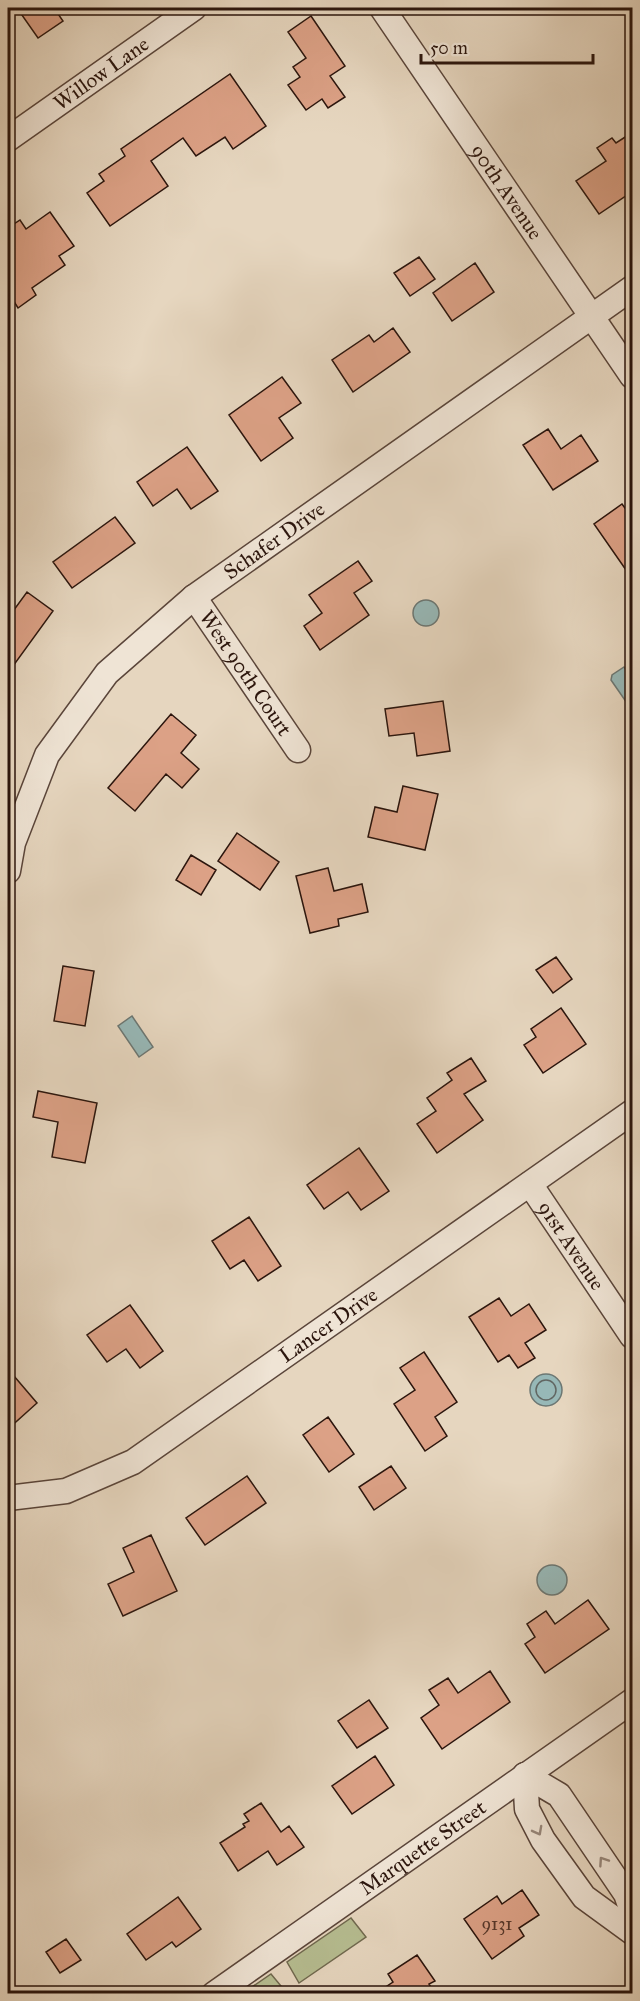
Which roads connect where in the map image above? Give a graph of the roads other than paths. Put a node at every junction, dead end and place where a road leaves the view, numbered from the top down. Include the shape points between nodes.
1 (194, 8) edge
2 (382, 8) edge
3 (8, 139) edge
4 (633, 288) edge
5 (592, 316) junction
6 (633, 376) edge
7 (194, 597) junction
8 (298, 750) dead end
9 (8, 871) edge
10 (633, 1112) edge
11 (530, 1184) junction
12 (633, 1336) edge
13 (8, 1498) edge
14 (633, 1701) edge
15 (525, 1775) junction
16 (633, 1911) edge
17 (633, 1932) edge
18 (214, 1994) edge

1 - 3 street, Willow Lane
2 - 5 street, 90th Avenue
4 - 5 street, Schafer Drive
5 - 6 street, 90th Avenue
5 - 7 street, Schafer Drive
7 - 8 street, West 90th Court
7 - 9 street, Schafer Drive via 107,673 47,755 13,843
10 - 11 street, Lancer Drive
11 - 12 street, 91st Avenue
11 - 13 street, Lancer Drive via 133,1462 66,1491
14 - 15 street, Marquette Street
16 -> 15 street via 626,1894 559,1795
15 -> 17 street via 526,1809 543,1840 584,1897
15 - 18 street, Marquette Street

